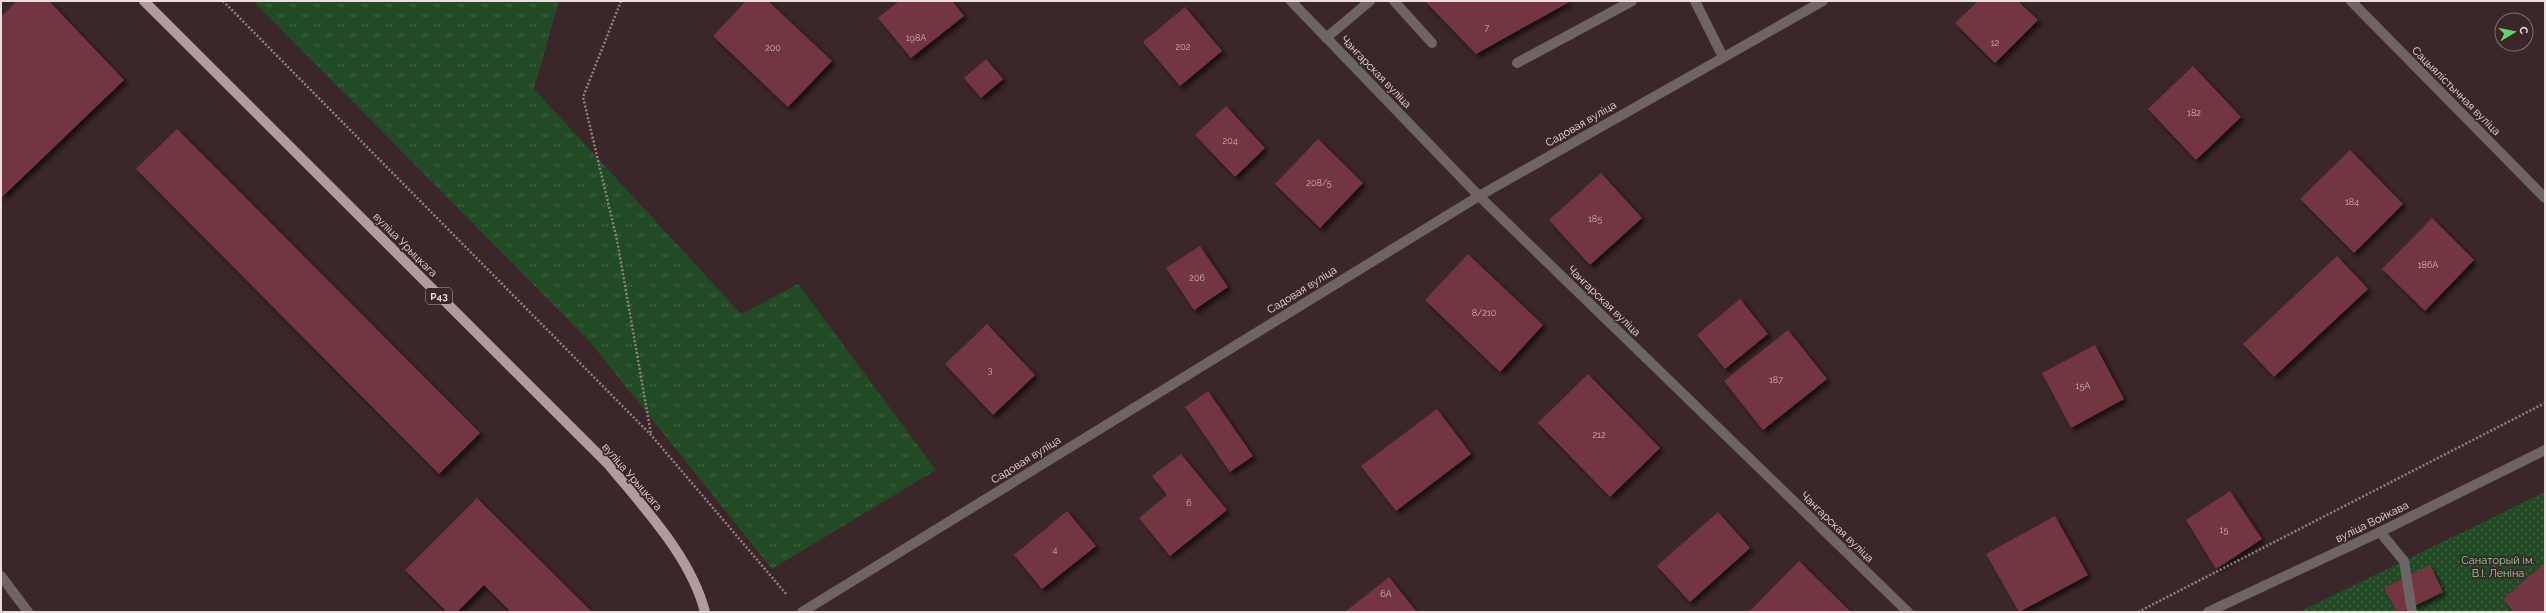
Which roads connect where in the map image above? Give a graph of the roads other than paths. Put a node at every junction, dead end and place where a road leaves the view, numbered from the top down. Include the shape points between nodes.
1 (144, 1) edge
2 (1291, 1) edge
3 (1370, 1) edge
4 (1394, 1) edge
5 (1632, 1) edge
6 (1695, 1) edge
7 (1823, 1) edge
8 (2350, 1) edge
9 (1326, 38) junction
10 (1432, 43) dead end
11 (1723, 57) junction
12 (1517, 63) dead end
13 (1478, 196) junction
14 (2545, 198) edge
15 (2545, 450) edge
16 (2380, 532) junction
17 (1, 576) edge
18 (28, 612) edge
19 (705, 612) edge
20 (802, 612) edge
21 (1908, 612) edge
22 (2208, 612) edge
23 (2412, 612) edge

1 - 19 main road, вуліца Урыцкага / Р43 via 609,465 668,538 702,598
2 - 9 street, Чангарская вуліца
3 - 9 street
4 - 10 street
5 - 12 street
6 - 11 street
7 - 11 street, Садовая вуліца
8 - 14 street, Сацыялістычная вуліца
9 - 13 street, Чангарская вуліца
11 - 13 street, Садовая вуліца
13 - 20 street, Садовая вуліца
13 - 21 street, Чангарская вуліца
15 - 16 street, вуліца Войкава
16 - 22 street, вуліца Войкава
16 - 23 street via 2404,561
17 - 18 street

